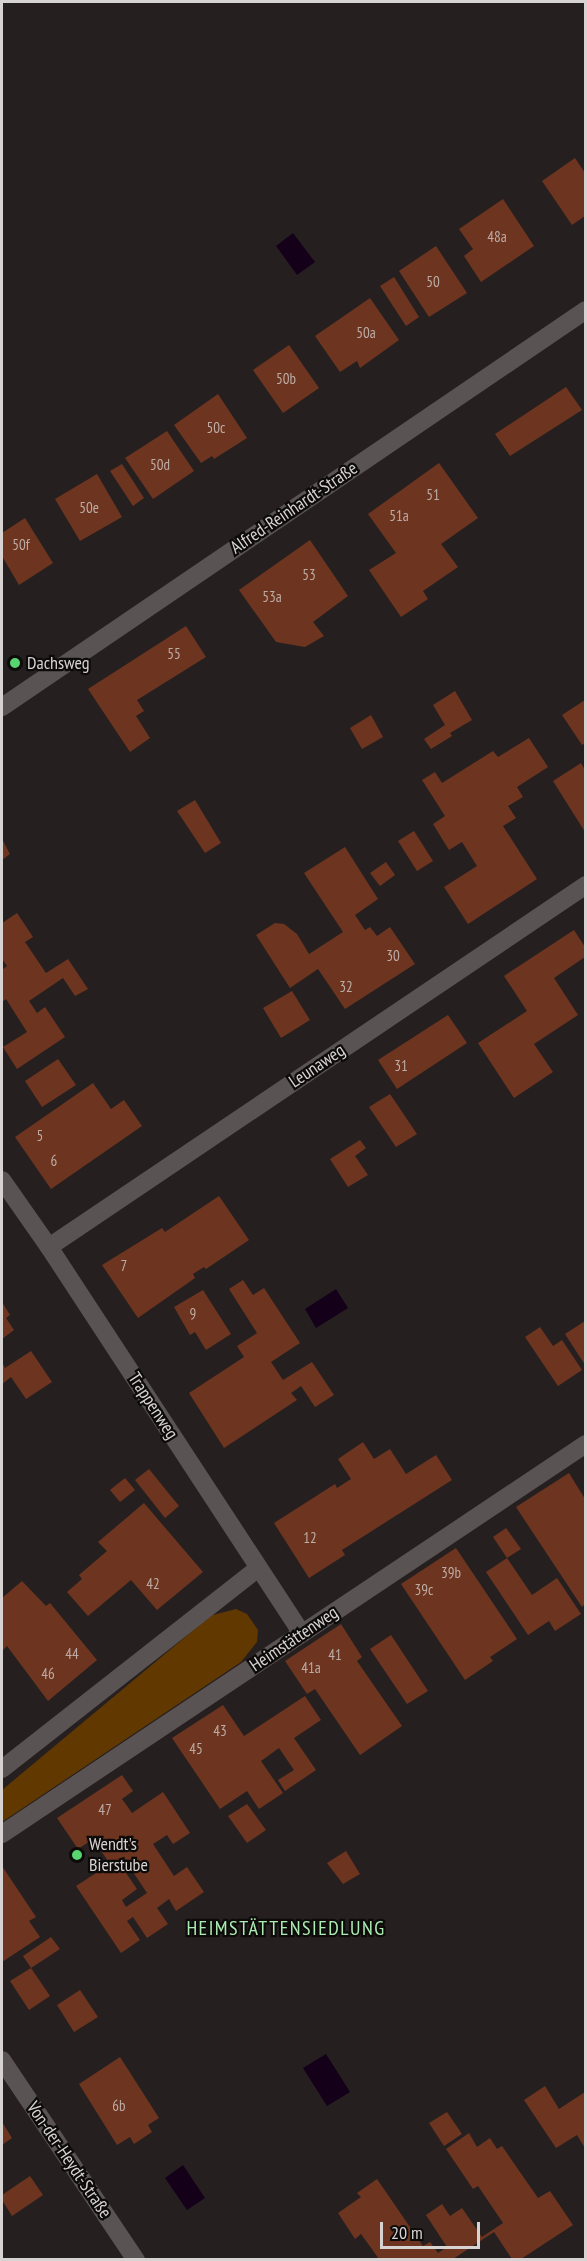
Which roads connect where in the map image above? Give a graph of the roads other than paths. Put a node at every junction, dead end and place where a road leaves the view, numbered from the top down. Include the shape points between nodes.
1 (585, 310) edge
2 (2, 707) edge
3 (585, 885) edge
4 (5, 1192) edge
5 (49, 1247) junction
6 (585, 1444) edge
7 (258, 1568) junction
8 (302, 1634) junction
9 (2, 1770) edge
10 (2, 1834) edge
11 (2, 2060) edge
12 (136, 2259) edge

1 - 2 street, Alfred-Reinhardt-Straße
3 - 5 street, Leunaweg
4 - 5 street, Trappenweg
5 - 7 street, Trappenweg
6 - 8 street, Heimstättenweg
7 - 8 street, Trappenweg
7 - 9 street
8 - 10 street, Heimstättenweg
11 - 12 street, Von-der-Heydt-Straße

